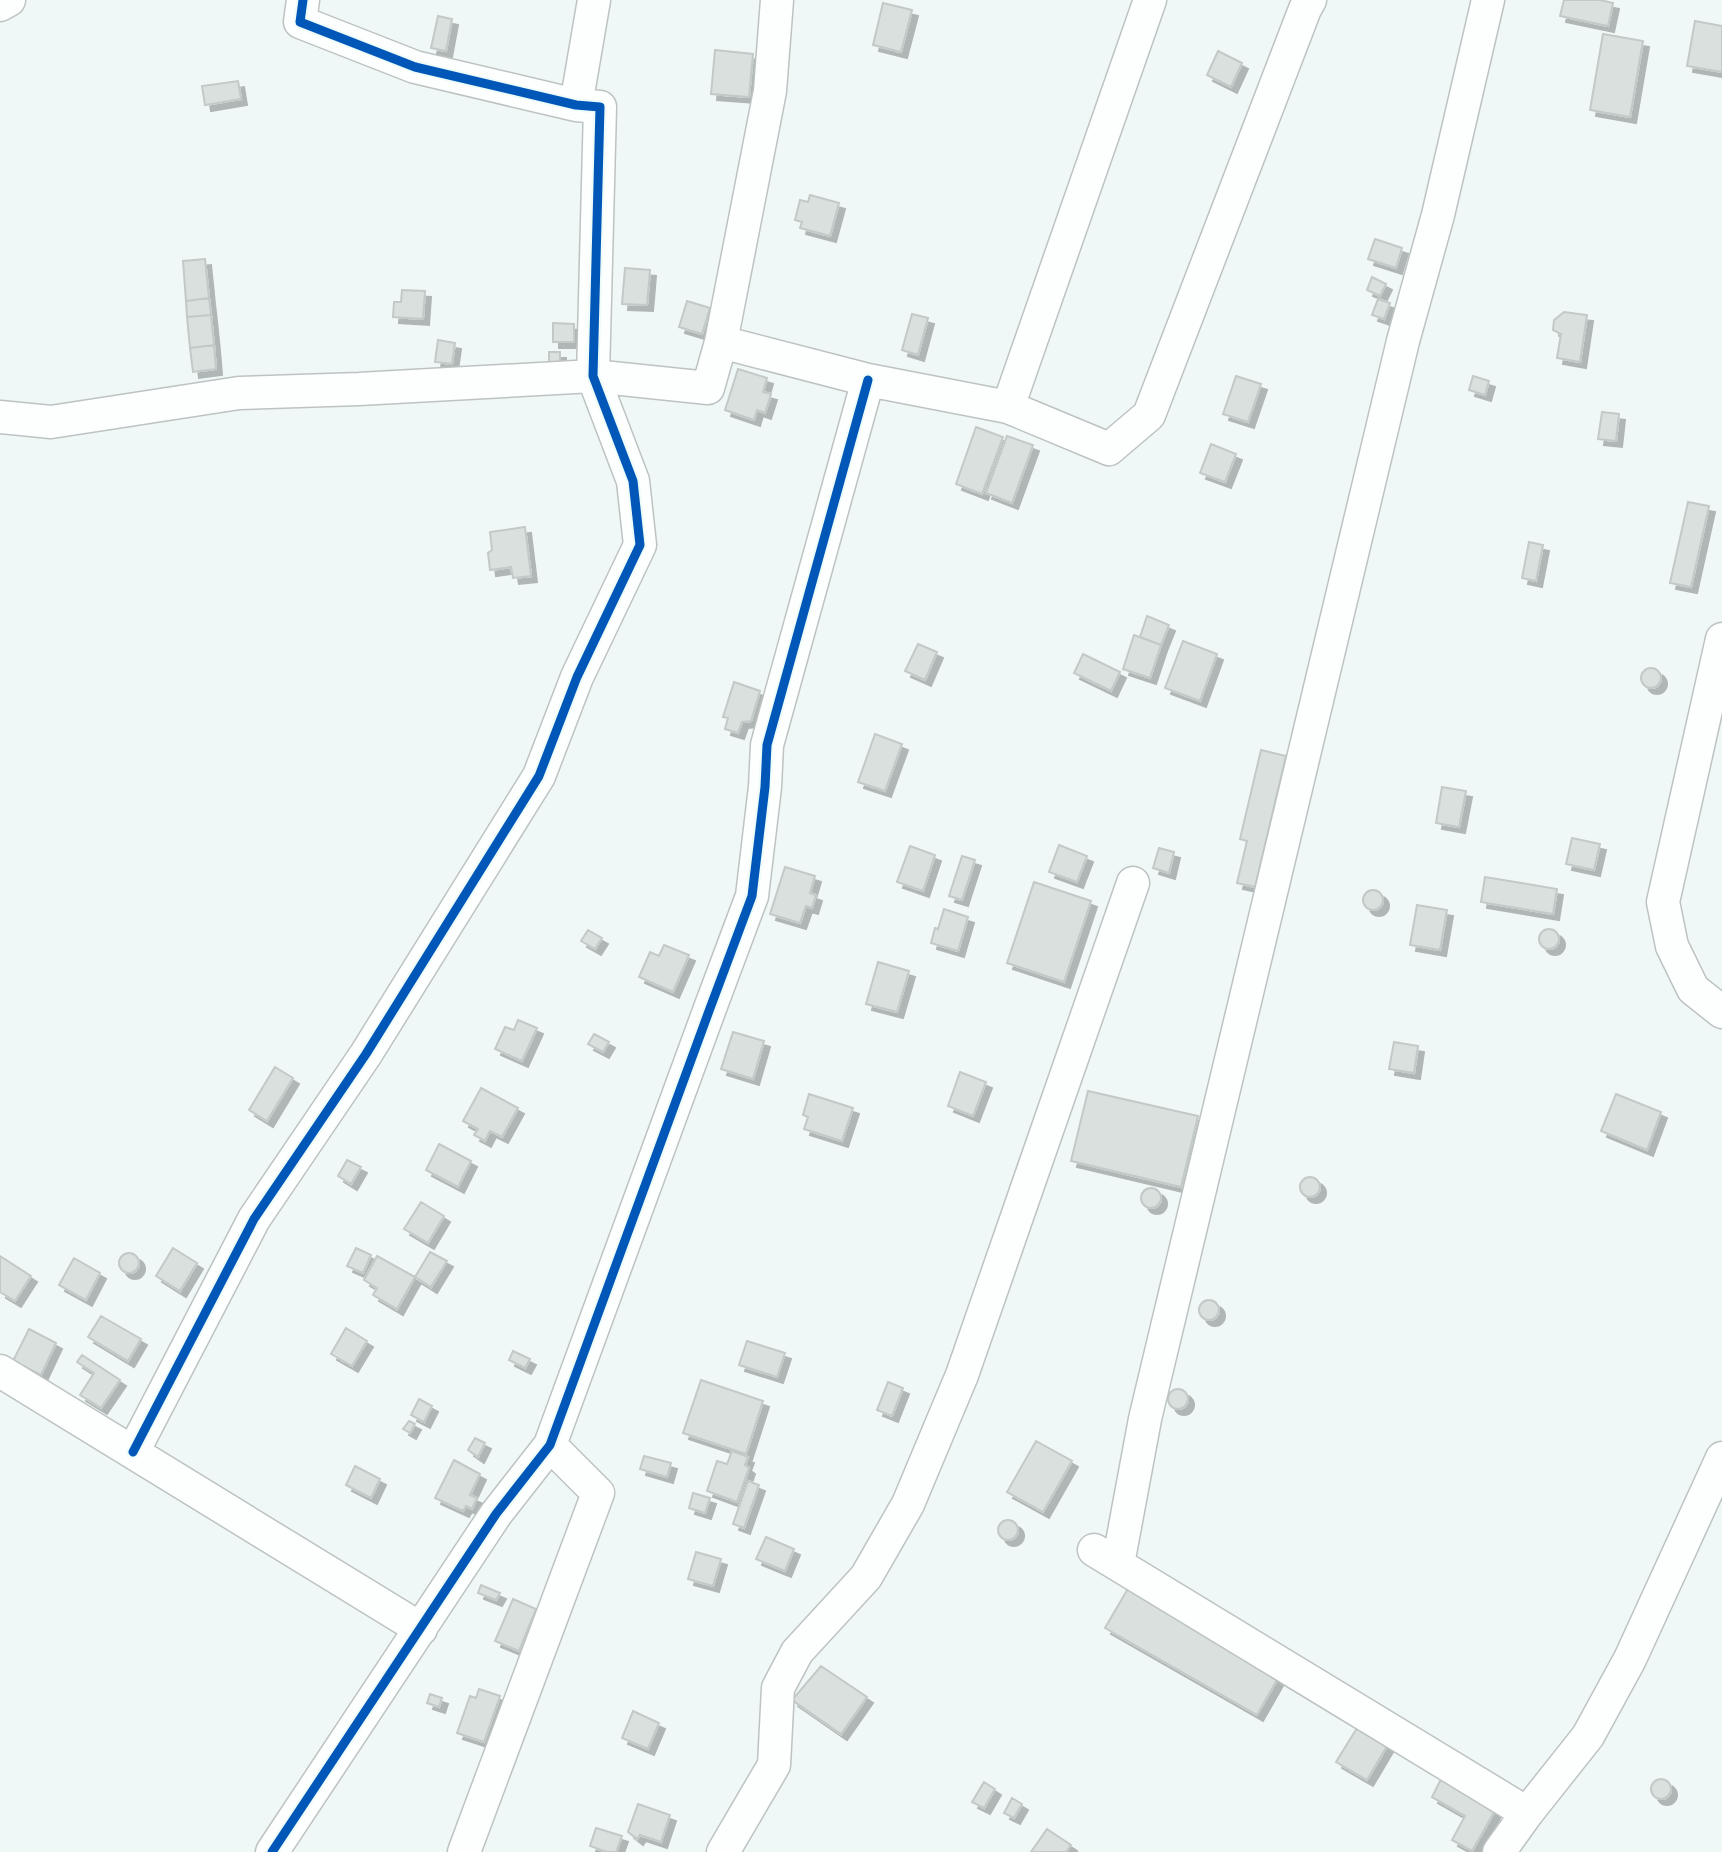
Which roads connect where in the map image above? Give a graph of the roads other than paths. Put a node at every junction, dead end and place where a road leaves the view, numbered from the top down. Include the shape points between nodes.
1 (9, 0) edge
2 (303, 0) edge
3 (594, 0) edge
4 (777, 0) edge
5 (1150, 0) edge
6 (1310, 0) edge
7 (1488, 0) edge
8 (0, 5) edge
9 (576, 105) junction
10 (721, 342) junction
11 (593, 376) junction
12 (868, 380) junction
13 (1008, 407) junction
14 (0, 417) edge
15 (1722, 639) edge
16 (1133, 883) dead end
17 (1722, 1012) edge
18 (0, 1371) edge
19 (550, 1445) junction
20 (133, 1452) junction
21 (1722, 1458) edge
22 (421, 1629) junction
23 (1527, 1813) junction
24 (272, 1852) edge
25 (464, 1852) edge
26 (723, 1852) edge
27 (1499, 1852) edge

1 - 8 street
2 - 9 street via 300,22 415,66
3 - 9 street
4 - 10 street via 771,91
5 - 13 street
6 - 13 street via 1149,415 1110,449
7 - 23 street via 1145,1419 1106,1557
9 - 11 street via 600,107
10 - 11 street via 708,388
10 - 12 street
11 - 14 street via 239,393 51,422
11 - 20 street via 633,481 640,545 577,677 539,776 366,1054 254,1219
12 - 13 street
12 - 19 street via 767,745 752,896
15 - 17 street via 1663,902 1672,946 1693,989
16 - 26 street via 962,1376 914,1492 866,1577 797,1651 778,1688 774,1765
18 - 20 street
19 - 22 street via 496,1514
19 - 25 street via 598,1493
20 - 22 street
21 - 23 street via 1630,1659 1588,1736
22 - 24 street
23 - 27 street

